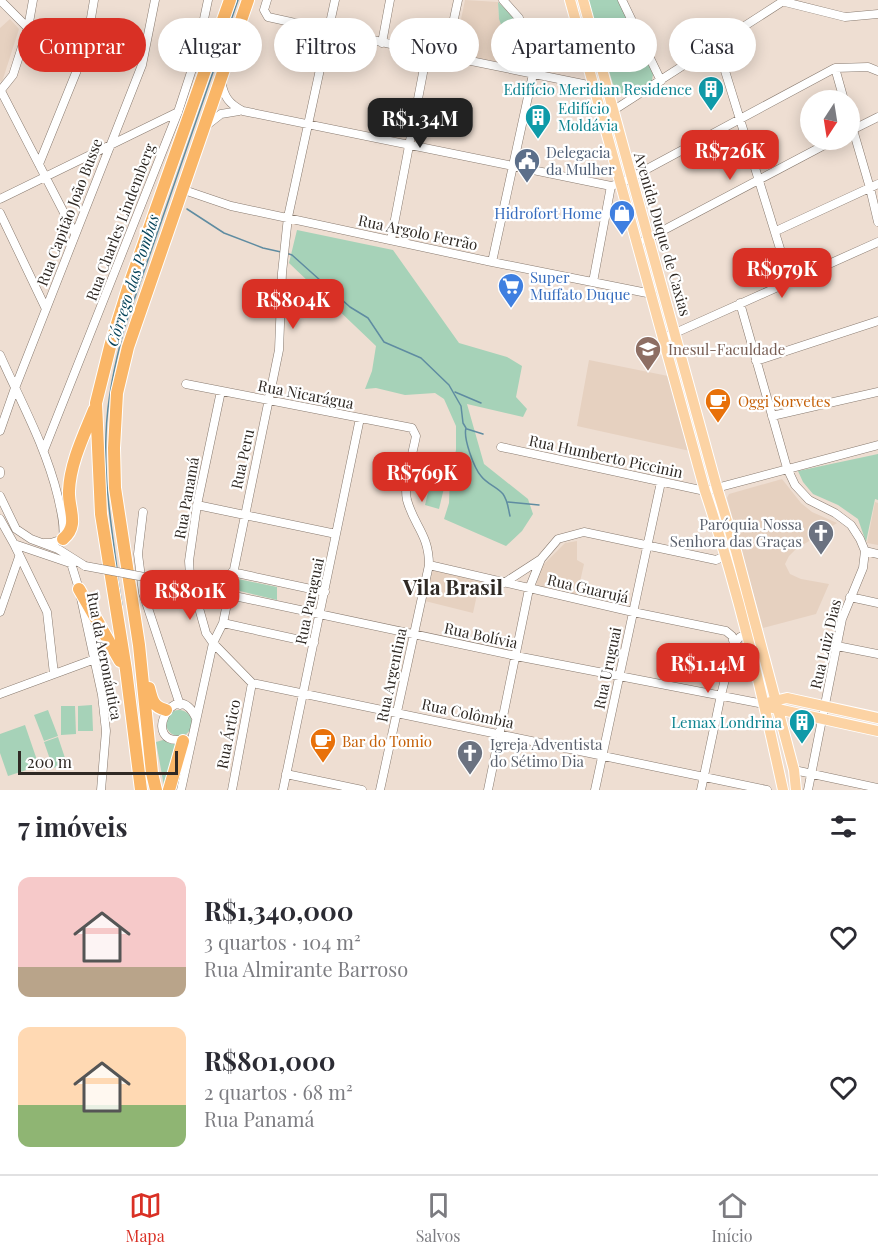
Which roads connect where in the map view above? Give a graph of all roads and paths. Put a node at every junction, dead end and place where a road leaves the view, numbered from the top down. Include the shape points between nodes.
1 (0, 0) edge
2 (33, 0) edge
3 (94, 0) edge
4 (155, 0) edge
5 (208, 0) edge
6 (230, 0) edge
7 (248, 0) edge
8 (267, 0) edge
9 (335, 0) edge
10 (390, 0) edge
11 (458, 0) edge
12 (503, 0) edge
13 (570, 0) edge
14 (583, 0) edge
15 (622, 0) edge
16 (785, 1) edge
17 (878, 14) edge
18 (18, 18) edge
19 (30, 18) edge
20 (91, 18) edge
21 (274, 18) edge
22 (331, 18) edge
23 (454, 18) edge
24 (575, 18) edge
25 (588, 18) edge
26 (756, 20) edge
27 (377, 42) edge
28 (382, 43) junction
29 (389, 44) edge
30 (18, 59) edge
31 (479, 63) edge
32 (835, 68) junction
33 (878, 71) edge
34 (76, 72) edge
35 (319, 72) edge
36 (423, 72) edge
37 (589, 72) edge
38 (604, 72) edge
39 (675, 72) edge
40 (726, 72) edge
41 (533, 74) junction
42 (221, 79) junction
43 (661, 81) junction
44 (593, 86) junction
45 (1, 89) edge
46 (841, 90) edge
47 (614, 110) junction
48 (243, 111) junction
49 (178, 112) junction
50 (878, 117) edge
51 (741, 119) junction
52 (308, 124) junction
53 (860, 126) edge
54 (202, 130) junction
55 (408, 144) junction
56 (110, 145) junction
57 (624, 149) junction
58 (815, 150) edge
59 (859, 150) edge
60 (612, 152) junction
61 (39, 164) junction
62 (513, 167) junction
63 (46, 176) junction
64 (631, 178) junction
65 (760, 179) junction
66 (616, 185) junction
67 (874, 186) edge
68 (181, 189) junction
69 (0, 198) edge
70 (0, 213) edge
71 (288, 218) junction
72 (878, 222) edge
73 (776, 231) junction
74 (75, 234) junction
75 (649, 238) junction
76 (391, 240) junction
77 (878, 242) edge
78 (638, 244) junction
79 (492, 262) junction
80 (644, 264) junction
81 (659, 277) junction
82 (790, 281) junction
83 (593, 282) junction
84 (652, 294) junction
85 (740, 303) junction
86 (46, 309) junction
87 (878, 321) edge
88 (675, 333) junction
89 (664, 338) junction
90 (0, 355) edge
91 (756, 361) junction
92 (186, 384) dead end
93 (15, 388) junction
94 (221, 391) junction
95 (679, 392) junction
96 (878, 392) edge
97 (269, 400) junction
98 (96, 403) junction
99 (772, 416) junction
100 (360, 418) junction
101 (699, 420) junction
102 (0, 431) edge
103 (878, 445) edge
104 (501, 447) dead end
105 (45, 450) junction
106 (787, 468) junction
107 (661, 482) junction
108 (717, 488) junction
109 (705, 491) junction
110 (0, 496) edge
111 (197, 505) junction
112 (143, 512) dead end
113 (244, 514) junction
114 (0, 519) edge
115 (336, 534) junction
116 (63, 539) junction
117 (12, 541) junction
118 (44, 543) junction
119 (647, 545) junction
120 (865, 551) junction
121 (878, 554) edge
122 (19, 557) junction
123 (732, 557) junction
124 (541, 559) junction
125 (71, 563) junction
126 (85, 566) junction
127 (429, 566) junction
128 (232, 572) junction
129 (504, 583) junction
130 (193, 586) junction
131 (80, 589) junction
132 (529, 589) junction
133 (325, 592) junction
134 (228, 594) junction
135 (850, 597) junction
136 (878, 603) edge
137 (0, 612) edge
138 (633, 612) junction
139 (320, 614) junction
140 (223, 623) junction
141 (753, 633) junction
142 (414, 634) junction
143 (213, 643) junction
144 (314, 643) junction
145 (735, 644) junction
146 (139, 645) junction
147 (837, 646) junction
148 (878, 654) edge
149 (516, 656) junction
150 (95, 659) junction
151 (126, 670) junction
152 (54, 674) junction
153 (619, 675) junction
154 (252, 683) junction
155 (303, 693) junction
156 (0, 694) edge
157 (721, 695) junction
158 (199, 703) junction
159 (180, 705) junction
160 (772, 705) junction
161 (824, 706) junction
162 (191, 709) junction
163 (166, 710) junction
164 (397, 712) junction
165 (878, 717) edge
166 (196, 718) junction
167 (822, 719) junction
168 (878, 730) edge
169 (194, 731) junction
170 (500, 734) junction
171 (183, 741) junction
172 (188, 756) junction
173 (602, 756) junction
174 (794, 770) junction
175 (811, 773) junction
176 (286, 774) junction
177 (703, 777) junction
178 (878, 788) edge
179 (101, 790) edge
180 (141, 790) edge
181 (156, 790) edge
182 (169, 790) edge
183 (181, 790) edge
184 (232, 790) edge
185 (283, 790) edge
186 (362, 790) edge
187 (380, 790) edge
188 (488, 790) edge
189 (595, 790) edge
190 (700, 790) edge
191 (767, 790) edge
192 (783, 790) edge
193 (796, 790) edge
194 (808, 790) edge

1 - 18 street
2 - 19 street
3 - 20 street
4 - 56 street, Rua Capitão João Busse via 142,65
5 - 49 street, Rua Charles Lindemberg via 196,57
6 - 98 highway via 129,285
7 - 42 highway
8 - 21 street via 264,10
9 - 22 street, Rua Peru
10 - 28 street
11 - 23 street
12 - 41 street via 519,18
13 - 24 main road, Avenida Duque de Caxias
14 - 25 main road, Avenida Duque de Caxias
15 - 43 street
16 - 17 street via 846,17
16 - 26 street
27 - 28 street
28 - 29 street
30 - 45 street via 13,75
31 - 41 street
32 - 33 street via 868,67
32 - 46 street
32 - 51 street
34 - 61 street
35 - 52 street, Rua Peru
36 - 55 street
37 - 44 main road, Avenida Duque de Caxias
38 - 47 main road, Avenida Duque de Caxias
39 - 43 street
40 - 51 street
41 - 44 street
41 - 62 street
42 - 48 street via 226,99
42 - 54 highway
43 - 47 street
44 - 60 main road, Avenida Duque de Caxias
45 - 61 street
47 - 57 main road, Avenida Duque de Caxias
48 - 52 street
48 - 54 street via 221,114
49 - 56 street
49 - 105 street, Rua Charles Lindemberg
50 - 53 street
51 - 64 street
51 - 65 street
52 - 55 street
52 - 71 street, Rua Peru
54 - 68 highway
55 - 62 street
55 - 76 street
56 - 63 street
56 - 74 street, Rua Capitão João Busse
57 - 60 main road
57 - 64 main road, Avenida Duque de Caxias
58 - 65 street
59 - 67 street
60 - 66 main road, Avenida Duque de Caxias
61 - 63 street
62 - 66 street
62 - 79 street
63 - 69 street
63 - 74 street
64 - 66 street
64 - 75 main road, Avenida Duque de Caxias
65 - 73 street
65 - 75 street
66 - 78 main road, Avenida Duque de Caxias
66 - 83 street
67 - 72 street
67 - 73 street
68 - 71 street, Rua Argolo Ferrão via 231,206
68 - 146 highway via 128,347 117,393 115,488
70 - 86 street
71 - 76 street, Rua Argolo Ferrão
71 - 97 street, Rua Peru via 279,350
73 - 82 street
74 - 86 street, Rua Capitão João Busse
75 - 78 street
75 - 81 main road, Avenida Duque de Caxias
76 - 79 street, Rua Argolo Ferrão
77 - 82 street
78 - 80 main road, Avenida Duque de Caxias
79 - 83 street, Rua Argolo Ferrão
80 - 81 main road via 652,265
80 - 84 main road, Avenida Duque de Caxias
81 - 88 main road, Avenida Duque de Caxias
82 - 85 street
83 - 84 street, Rua Argolo Ferrão
84 - 89 main road, Avenida Duque de Caxias
85 - 88 street
85 - 91 street
86 - 93 street, Rua Capitão João Busse
87 - 91 street
88 - 89 street
88 - 101 main road, Avenida Duque de Caxias
89 - 95 main road, Avenida Duque de Caxias
90 - 93 street
91 - 99 street
92 - 94 street, Rua Nicarágua
93 - 102 street, Rua Capitão João Busse
93 - 105 street
94 - 97 street, Rua Nicarágua
94 - 111 street, Rua Panamá
95 - 101 main road via 690,419
95 - 109 main road, Avenida Duque de Caxias
96 - 99 street
97 - 100 street, Rua Nicarágua
97 - 113 street, Rua Peru
98 - 116 highway via 71,471 73,526
98 - 151 highway via 101,514
99 - 106 street
100 - 115 street, Rua Paraguai
100 - 127 street, Rua Nicarágua via 412,428 416,435 405,492 427,542
101 - 108 main road, Avenida Duque de Caxias
103 - 106 street
104 - 107 street, Rua Humberto Piccinin
105 - 116 street via 63,521
106 - 108 street
106 - 120 street via 809,501 851,525
107 - 109 street, Rua Humberto Piccinin
107 - 119 street, Rua Uruguai
108 - 109 street
108 - 123 main road, Avenida Duque de Caxias
109 - 123 main road, Avenida Duque de Caxias
110 - 118 street via 16,529
111 - 113 street
111 - 130 street, Rua Panamá via 189,561
112 - 159 street via 138,554 143,593
113 - 115 street
113 - 128 street, Rua Peru
114 - 117 street
115 - 133 street, Rua Paraguai
116 - 118 street
117 - 122 street
117 - 125 street, Rua Bolívia
118 - 126 street
119 - 123 street via 716,560
119 - 124 street via 584,532 558,539
119 - 138 street, Rua Uruguai
120 - 121 street
120 - 135 street, Rua Luiz Dias via 863,568
122 - 137 street
122 - 152 street via 46,612
123 - 141 main road, Avenida Duque de Caxias
124 - 129 street
124 - 132 street
125 - 126 street, Rua Bolívia
125 - 131 street, Rua da Aeronáutica
126 - 130 street, Rua Bolívia, bridge
127 - 129 street, Rua Guarujá
127 - 142 street, Rua Argentina
128 - 133 street
128 - 134 street, Rua Peru
129 - 132 street, Rua Guarujá
130 - 134 street, Rua Bolívia
130 - 143 street, Rua Panamá via 206,633
131 - 150 street, Rua da Aeronáutica
131 - 151 highway
132 - 138 street, Rua Guarujá
132 - 149 street
133 - 139 street, Rua Paraguai
134 - 139 street, Rua Bolívia
134 - 140 street, Rua Peru
135 - 136 street
135 - 147 street, Rua Luiz Dias
138 - 145 street, Rua Guarujá via 726,631
138 - 153 street, Rua Uruguai
139 - 142 street, Rua Bolívia
139 - 144 street, Rua Paraguai
140 - 143 street, Rua Peru
140 - 144 street
141 - 145 street via 740,637
141 - 160 main road, Avenida Duque de Caxias
142 - 149 street, Rua Bolívia
142 - 164 street, Rua Argentina
143 - 154 street
143 - 158 street, Rua Peru
144 - 155 street, Rua Paraguai
145 - 157 street
146 - 163 highway via 153,704
146 - 181 highway
147 - 148 street
147 - 161 street, Rua Luiz Dias
149 - 153 street, Rua Bolívia
149 - 170 street
150 - 152 street
150 - 179 street, Rua da Aeronáutica via 105,731
151 - 180 highway
152 - 156 street
153 - 157 street, Rua Bolívia
153 - 173 street, Rua Uruguai
154 - 155 street, Rua Colômbia
154 - 184 street, Rua Ártico
155 - 164 street, Rua Colômbia
155 - 176 street, Rua Paraguai
157 - 160 street, Rua Bolívia
157 - 177 street
158 - 162 street
158 - 166 street, Rua Peru
159 - 162 street
159 - 163 street
160 - 161 main road via 787,698
160 - 167 main road
160 - 174 main road, Avenida Duque de Caxias
160 - 192 main road, Avenida Duque de Caxias
161 - 165 main road
161 - 167 street, Rua Luiz Dias
162 - 166 street
163 - 171 street via 162,721 165,734
164 - 170 street, Rua Colômbia
164 - 187 street, Rua Argentina
166 - 169 street
167 - 168 main road
167 - 175 street, Rua Luiz Dias
169 - 171 street
169 - 172 street
170 - 173 street, Rua Colômbia
170 - 188 street
171 - 172 street
171 - 182 highway
172 - 183 street
173 - 177 street, Rua Colômbia
173 - 189 street, Rua Uruguai
174 - 175 street
174 - 193 main road, Avenida Duque de Caxias
175 - 178 street
175 - 194 street, Rua Luiz Dias
176 - 185 street, Rua Paraguai
176 - 186 street
177 - 190 street
177 - 191 street, Rua Colômbia

